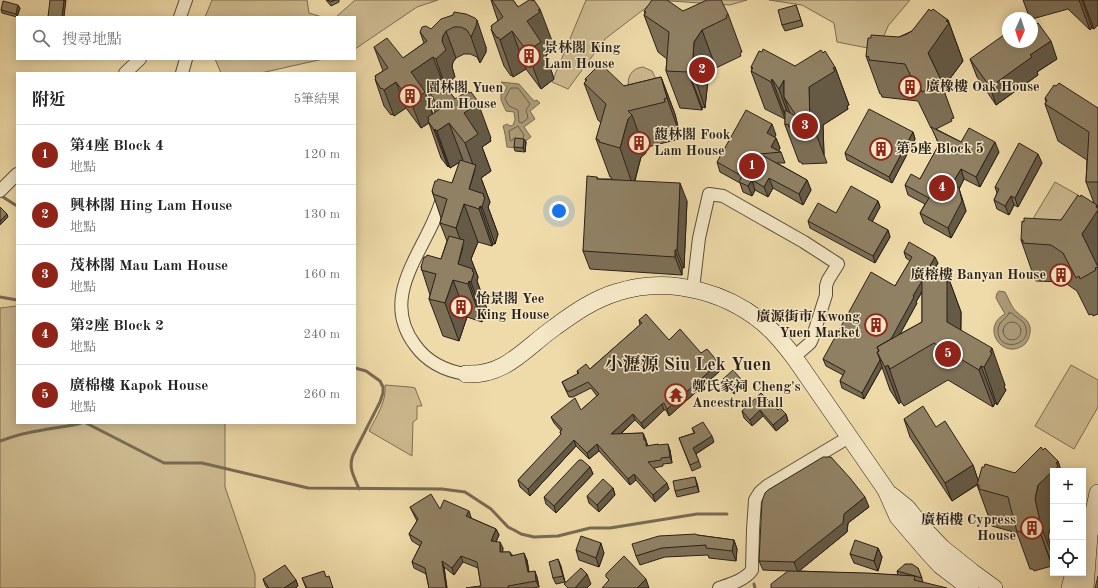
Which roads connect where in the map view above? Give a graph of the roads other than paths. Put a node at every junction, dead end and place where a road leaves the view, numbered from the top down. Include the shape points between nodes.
1 (186, 0) edge
2 (180, 16) edge
3 (139, 60) edge
4 (186, 60) edge
5 (127, 72) edge
6 (182, 72) edge
7 (16, 175) edge
8 (443, 184) edge
9 (0, 191) edge
10 (693, 288) junction
11 (794, 357) junction
12 (466, 374) joint
13 (849, 438) junction
14 (886, 490) junction
15 (1098, 493) edge
16 (1089, 535) junction
17 (1086, 543) edge
18 (1073, 576) edge
19 (721, 587) edge
20 (970, 588) edge
21 (994, 588) edge
22 (1070, 588) edge
23 (1085, 588) edge

1 - 2 street
3 - 5 street
4 - 6 street
7 - 9 street
8 - 12 street via 443,194 431,229 406,278 402,319 411,340 425,357 442,369
10 - 11 street via 724,299 748,312 772,331
10 - 11 street via 699,238 709,194 723,196 838,264 828,280 812,339
10 - 12 street via 649,286 618,292 591,303 574,314 506,365 487,372
11 - 13 street
13 - 14 street
13 - 19 street via 760,492 756,500 752,570 743,578
14 - 20 street via 898,517 928,552 940,565
14 - 21 street via 907,508 942,548
15 - 16 street
16 - 17 street
16 - 23 street
18 - 22 street

